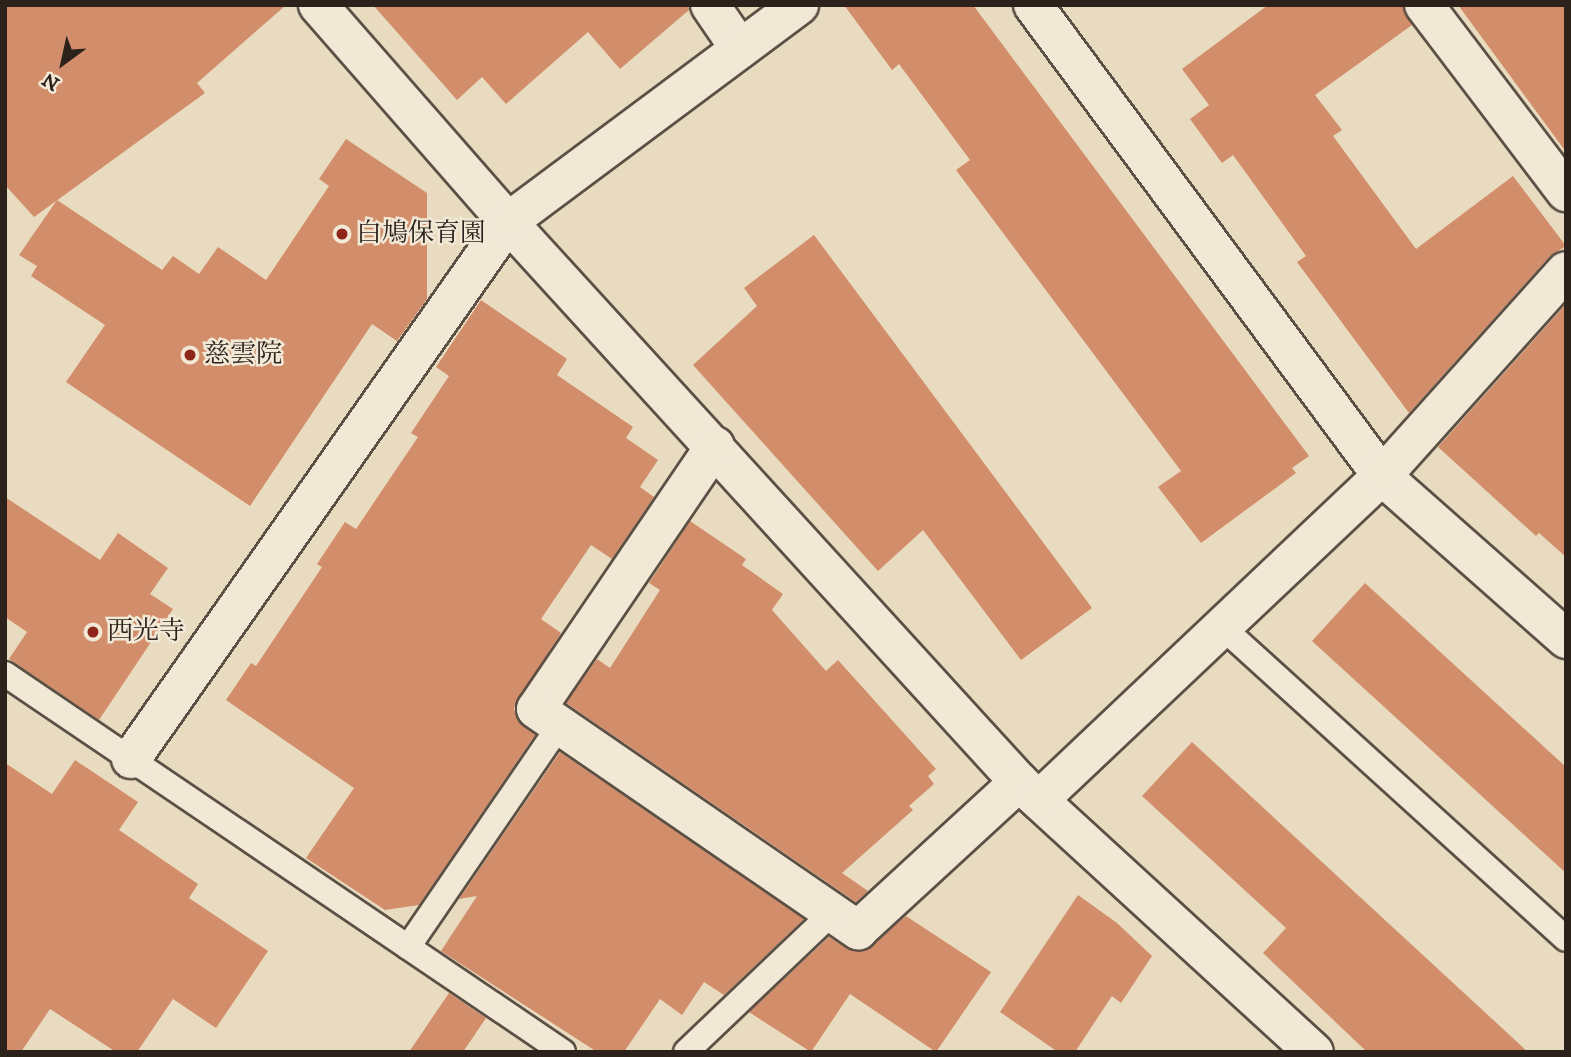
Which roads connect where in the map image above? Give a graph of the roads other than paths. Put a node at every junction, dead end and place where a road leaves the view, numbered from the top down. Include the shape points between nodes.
1 (318, 5) edge
2 (710, 5) edge
3 (799, 5) edge
4 (1033, 5) edge
5 (1424, 5) edge
6 (740, 49) junction
7 (1566, 192) edge
8 (508, 222) junction
9 (1566, 271) edge
10 (715, 446) junction
11 (1382, 476) junction
12 (1222, 627) junction
13 (1566, 639) edge
14 (5, 674) edge
15 (560, 725) junction
16 (131, 759) junction
17 (1029, 791) junction
18 (833, 912) junction
19 (1566, 939) edge
20 (408, 947) junction
21 (563, 1052) edge
22 (687, 1052) edge
23 (1314, 1052) edge

1 - 8 street
2 - 6 street
3 - 6 street
4 - 11 street
5 - 7 street
6 - 8 street
8 - 10 street
8 - 16 street
9 - 11 street
10 - 15 street via 536,709
10 - 17 street
11 - 12 street
11 - 13 street
12 - 17 street
12 - 19 lane
14 - 16 lane
15 - 18 street
15 - 20 lane
16 - 20 lane
17 - 18 street via 858,930
17 - 23 street
18 - 22 lane
20 - 21 lane

